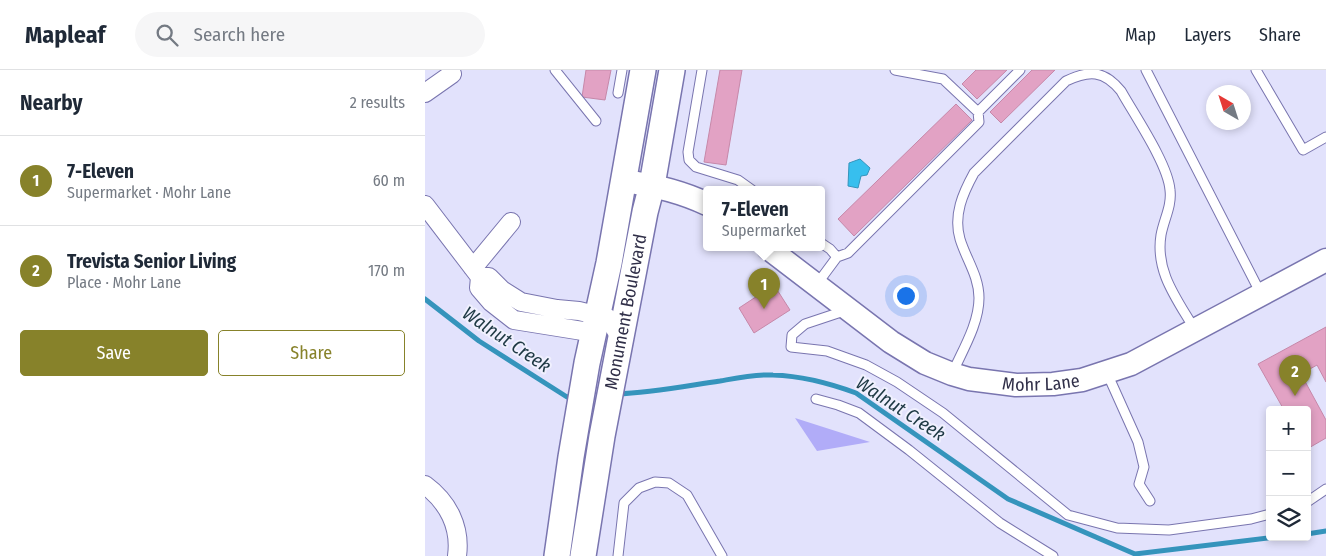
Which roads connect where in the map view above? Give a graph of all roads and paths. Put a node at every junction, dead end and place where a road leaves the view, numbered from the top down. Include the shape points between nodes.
1 (555, 70) edge
2 (622, 70) edge
3 (643, 70) edge
4 (672, 70) edge
5 (702, 70) edge
6 (895, 70) edge
7 (1020, 70) edge
8 (1146, 70) edge
9 (1256, 70) edge
10 (452, 74) dead end
11 (425, 93) edge
12 (618, 93) dead end
13 (978, 112) junction
14 (596, 121) dead end
15 (1326, 137) edge
16 (624, 181) junction
17 (652, 185) junction
18 (746, 186) edge
19 (703, 202) edge
20 (425, 205) edge
21 (511, 222) dead end
22 (825, 246) edge
23 (772, 251) edge
24 (837, 257) junction
25 (1326, 260) edge
26 (476, 272) junction
27 (817, 285) junction
28 (1261, 295) junction
29 (848, 310) junction
30 (596, 324) junction
31 (1195, 330) junction
32 (621, 338) junction
33 (1107, 373) junction
34 (952, 374) junction
35 (817, 399) dead end
36 (425, 485) edge
37 (1326, 489) edge
38 (1311, 499) edge
39 (1150, 501) dead end
40 (1266, 515) edge
41 (457, 556) edge
42 (557, 556) edge
43 (583, 556) edge
44 (618, 556) edge
45 (722, 556) edge
46 (1053, 556) edge

1 - 14 lane
2 - 12 lane
3 - 16 main road, Monument Boulevard
4 - 17 main road, Monument Boulevard
5 - 18 lane via 687,152 689,160 696,167 738,180
6 - 13 lane via 943,79
7 - 13 lane
8 - 28 lane
9 - 15 lane via 1303,150
10 - 11 street
13 - 24 lane via 979,122 848,253
16 - 17 street
16 - 30 main road, Monument Boulevard
17 - 19 street
17 - 32 main road, Monument Boulevard
20 - 26 street
21 - 26 street
22 - 24 lane
23 - 27 street, Mohr Lane
24 - 27 lane
25 - 28 street, Mohr Lane
26 - 30 street via 489,277 521,302 579,311
27 - 29 street, Mohr Lane
28 - 31 street, Mohr Lane
29 - 34 street, Mohr Lane via 925,363
29 - 40 lane via 805,324 792,335 791,347 827,351 866,365 897,382 943,413 1068,515 1117,528 1169,530
30 - 32 street via 608,318
30 - 42 main road, Monument Boulevard
31 - 33 street, Mohr Lane
31 - 34 lane via 1167,282 1161,264 1159,248 1170,203 1167,172 1112,79 1088,72 1066,81 974,172 967,186 960,202 959,238 976,279 979,298 976,318
32 - 43 main road, Monument Boulevard
33 - 34 street, Mohr Lane via 1053,384 1016,385
33 - 39 lane via 1138,442 1144,467 1139,484
35 - 46 lane via 859,413 1001,524
36 - 41 street via 443,502 456,525
37 - 38 lane
44 - 45 lane via 624,503 639,488 655,482 669,483 687,495

